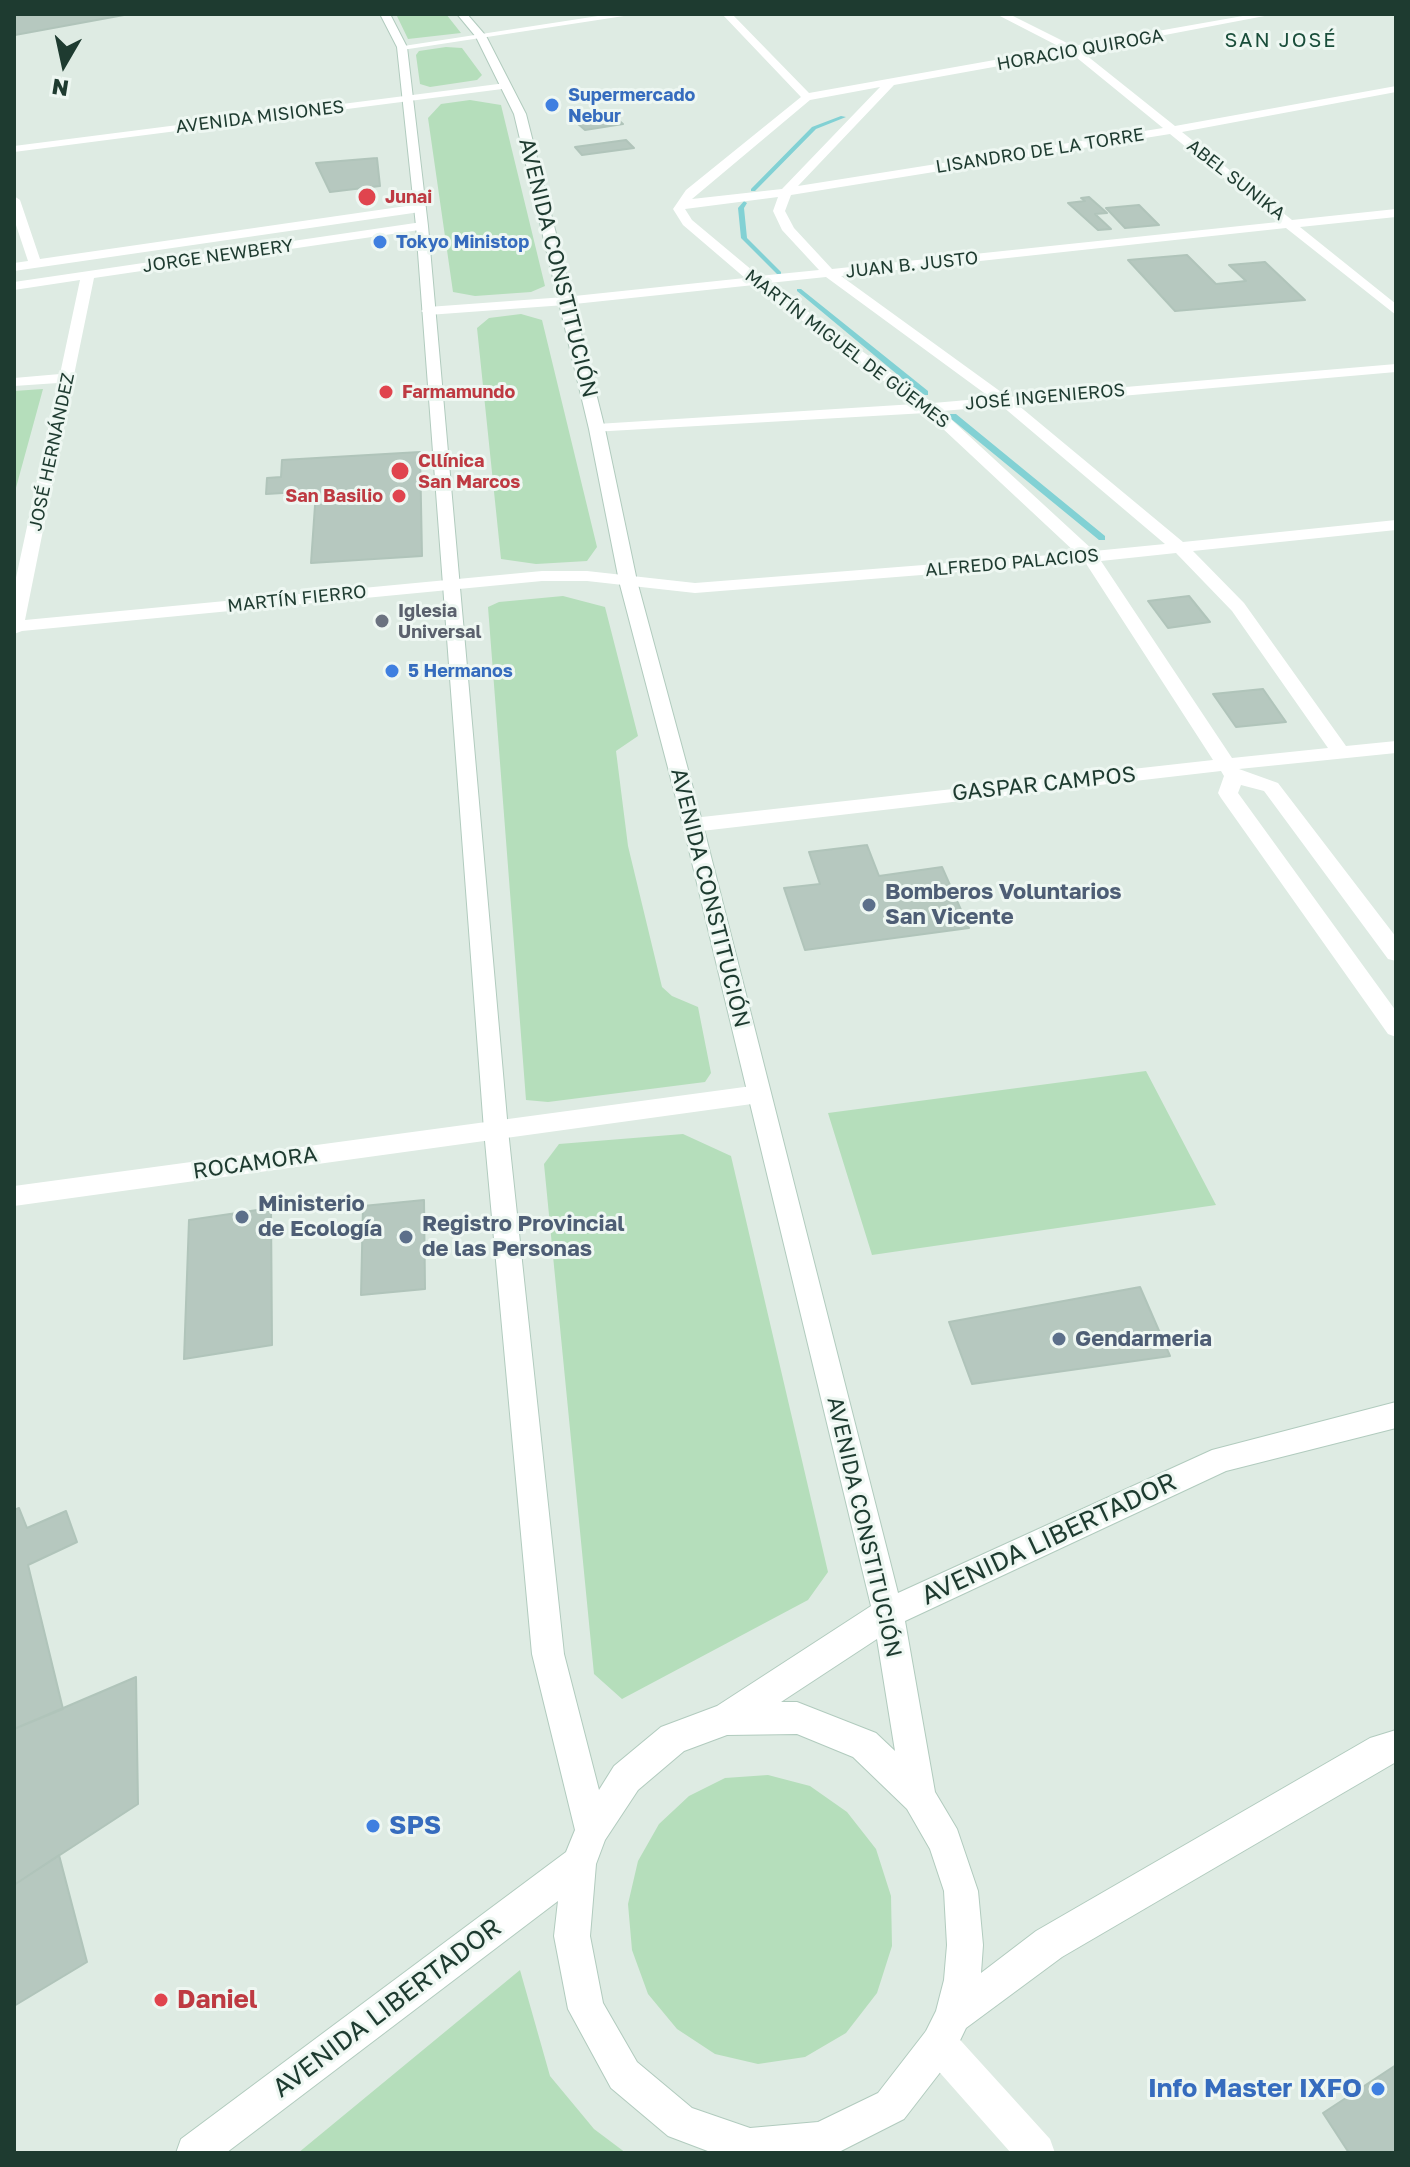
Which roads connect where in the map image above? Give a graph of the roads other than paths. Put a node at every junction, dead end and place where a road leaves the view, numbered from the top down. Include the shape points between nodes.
1 (385, 14) edge
2 (462, 14) edge
3 (632, 14) edge
4 (727, 14) edge
5 (1001, 14) edge
6 (1220, 14) edge
7 (1270, 14) edge
8 (1235, 20) junction
9 (481, 36) junction
10 (402, 47) junction
11 (1075, 51) junction
12 (889, 84) junction
13 (506, 86) junction
14 (1396, 89) edge
15 (807, 97) junction
16 (406, 98) junction
17 (1168, 109) dead end
18 (1180, 118) dead end
19 (1191, 126) junction
20 (1172, 130) junction
21 (1203, 136) dead end
22 (14, 149) edge
23 (786, 192) junction
24 (14, 200) edge
25 (683, 204) junction
26 (1396, 213) edge
27 (421, 217) junction
28 (1294, 218) junction
29 (1309, 222) junction
30 (1322, 232) dead end
31 (35, 264) junction
32 (14, 267) edge
33 (830, 274) junction
34 (88, 275) junction
35 (758, 282) junction
36 (14, 286) edge
37 (565, 301) junction
38 (428, 311) junction
39 (1396, 311) edge
40 (1396, 368) edge
41 (69, 378) junction
42 (14, 382) edge
43 (1003, 400) junction
44 (930, 408) junction
45 (597, 429) junction
46 (1396, 525) edge
47 (1180, 548) junction
48 (1090, 557) junction
49 (628, 581) junction
50 (449, 584) junction
51 (14, 627) edge
52 (1396, 747) edge
53 (1341, 753) junction
54 (1230, 770) junction
55 (693, 825) junction
56 (1396, 953) edge
57 (1396, 1028) edge
58 (759, 1094) junction
59 (496, 1130) junction
60 (14, 1196) edge
61 (1396, 1415) edge
62 (888, 1613) junction
63 (727, 1719) junction
64 (1396, 1746) edge
65 (919, 1797) junction
66 (592, 1830) junction
67 (579, 1864) junction
68 (946, 2029) junction
69 (816, 2147) edge
70 (195, 2153) edge
71 (1036, 2153) edge

1 - 10 street
2 - 9 street, AVENIDA CONSTITUCIÓN
3 - 9 street
4 - 15 street
5 - 11 street, ABEL SUNIKA
6 - 8 street
7 - 8 street, HORACIO QUIROGA
8 - 11 street, HORACIO QUIROGA
9 - 10 street
9 - 13 street, AVENIDA CONSTITUCIÓN
10 - 16 street
11 - 12 street, HORACIO QUIROGA
11 - 17 street, ABEL SUNIKA via 1111,64
11 - 20 street, ABEL SUNIKA
12 - 15 street, HORACIO QUIROGA
12 - 23 street
13 - 16 street, AVENIDA MISIONES
13 - 37 street, AVENIDA CONSTITUCIÓN via 520,114
14 - 19 street, LISANDRO DE LA TORRE
15 - 25 street
16 - 22 street, AVENIDA MISIONES
16 - 27 street
18 - 19 street, ABEL SUNIKA
19 - 20 street, LISANDRO DE LA TORRE
19 - 21 street, ABEL SUNIKA
20 - 23 street, LISANDRO DE LA TORRE
20 - 28 street, ABEL SUNIKA
23 - 25 street, LISANDRO DE LA TORRE
23 - 33 street via 779,211 788,230
24 - 31 street
25 - 35 street, MARTÍN MIGUEL DE GÜEMES via 679,209 687,222
26 - 29 street, JUAN B. JUSTO
27 - 31 street, JORGE NEWBERY
27 - 34 street, JORGE NEWBERY
27 - 38 street
28 - 29 street, JUAN B. JUSTO
28 - 33 street, JUAN B. JUSTO
28 - 39 street, ABEL SUNIKA
29 - 30 street, ABEL SUNIKA
31 - 32 street, JORGE NEWBERY
33 - 35 street, JUAN B. JUSTO
33 - 43 street
34 - 36 street, JORGE NEWBERY
34 - 41 street, JOSÉ HERNÁNDEZ
35 - 37 street, JUAN B. JUSTO
35 - 44 street, MARTÍN MIGUEL DE GÜEMES
37 - 38 street, JUAN B. JUSTO
37 - 45 street, AVENIDA CONSTITUCIÓN
38 - 50 street
40 - 43 street, JOSÉ INGENIEROS
41 - 42 street
41 - 51 street, JOSÉ HERNÁNDEZ
43 - 44 street, JOSÉ INGENIEROS
43 - 47 street
44 - 45 street, JOSÉ INGENIEROS
44 - 48 street, MARTÍN MIGUEL DE GÜEMES
45 - 49 street, AVENIDA CONSTITUCIÓN
46 - 47 street, ALFREDO PALACIOS
47 - 48 street, ALFREDO PALACIOS
47 - 53 street via 1238,607
48 - 49 street, ALFREDO PALACIOS via 695,588
48 - 54 street, MARTÍN MIGUEL DE GÜEMES
49 - 50 street, MARTÍN FIERRO via 542,576
49 - 55 street, AVENIDA CONSTITUCIÓN
50 - 51 street, MARTÍN FIERRO
50 - 59 street
52 - 53 street, GASPAR CAMPOS
53 - 54 street, GASPAR CAMPOS
54 - 55 street, GASPAR CAMPOS
54 - 56 street via 1271,787
54 - 57 street, MARTÍN MIGUEL DE GÜEMES via 1228,793
55 - 58 street, AVENIDA CONSTITUCIÓN
58 - 59 street, ROCAMORA
58 - 62 street, AVENIDA CONSTITUCIÓN
59 - 60 street, ROCAMORA
59 - 66 street via 548,1654
61 - 62 street, AVENIDA LIBERTADOR via 1222,1459
62 - 63 street, AVENIDA LIBERTADOR
62 - 65 street, AVENIDA CONSTITUCIÓN
63 - 65 street via 797,1718 864,1745
63 - 66 street via 673,1739 649,1758 626,1778
64 - 68 street via 1049,1944
65 - 68 street via 945,1841 961,1891 962,1980
66 - 67 street
67 - 69 street via 572,1936 586,2009 624,2075 681,2123 750,2147
67 - 70 street, AVENIDA LIBERTADOR
68 - 69 street via 891,2106
68 - 71 street

